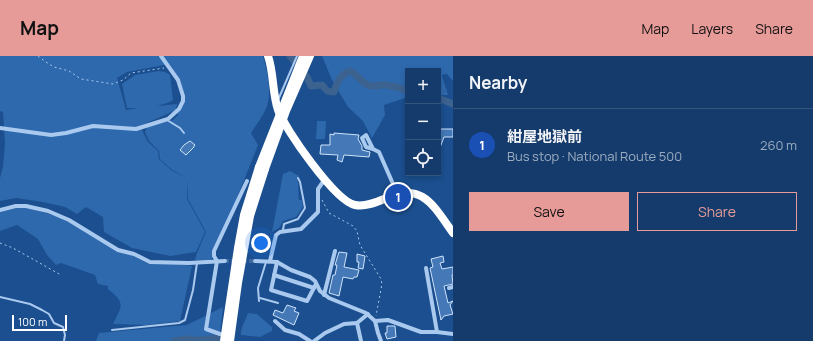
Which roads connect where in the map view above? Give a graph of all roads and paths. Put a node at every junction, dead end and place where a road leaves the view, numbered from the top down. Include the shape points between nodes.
1 (38, 56) edge
2 (161, 56) edge
3 (268, 56) edge
4 (299, 56) edge
5 (310, 56) edge
6 (169, 66) junction
7 (276, 103) junction
8 (166, 119) junction
9 (0, 128) edge
10 (184, 133) dead end
11 (373, 149) dead end
12 (262, 168) junction
13 (298, 178) dead end
14 (325, 179) junction
15 (247, 181) dead end
16 (318, 193) junction
17 (397, 194) junction
18 (0, 210) edge
19 (282, 232) junction
20 (453, 233) edge
21 (0, 243) edge
22 (335, 251) dead end
23 (217, 261) junction
24 (225, 261) tunnel mouth
25 (254, 261) tunnel mouth
26 (268, 261) junction
27 (197, 262) junction
28 (277, 262) junction
29 (426, 268) dead end
30 (61, 275) dead end
31 (274, 276) junction
32 (315, 286) junction
33 (324, 295) junction
34 (0, 297) edge
35 (278, 303) dead end
36 (368, 314) junction
37 (274, 321) dead end
38 (375, 322) junction
39 (357, 323) junction
40 (112, 330) dead end
41 (437, 332) junction
42 (453, 334) edge
43 (222, 337) edge
44 (64, 341) edge
45 (230, 341) edge
46 (310, 341) edge
47 (314, 341) edge
48 (360, 341) edge
49 (381, 341) edge

1 - 6 path via 54,67 69,71 81,79 113,84 117,84 131,73 160,70
2 - 6 street
3 - 7 highway
4 - 7 lane
4 - 12 highway, bridge
5 - 12 highway, bridge
6 - 8 street via 180,84 183,98 179,110
7 - 14 highway via 292,136
8 - 9 street via 136,128 93,126 51,135
8 - 10 lane
11 - 17 street via 378,150
12 - 43 highway via 244,215
12 - 45 highway via 250,216
13 - 19 lane via 305,209 298,219 284,224
14 - 16 street
14 - 17 highway via 342,199 356,206 372,204
15 - 23 street via 215,246 214,256
16 - 19 street via 315,216 301,229
16 - 38 path via 329,213 353,226 357,231 360,245 381,279
17 - 20 highway via 410,192 424,198
18 - 27 street via 26,206 48,211 69,220 118,250 147,261
19 - 26 street via 275,236
21 - 30 path
22 - 33 street
23 - 24 street
23 - 27 street
23 - 43 street via 206,330
25 - 26 street
26 - 28 street
26 - 35 lane via 258,288 259,300
27 - 40 lane via 194,290 186,320 179,323
28 - 31 street
28 - 32 street via 312,278
29 - 41 street
31 - 32 street
31 - 32 street via 271,290 307,301
32 - 33 street
33 - 36 street
34 - 44 lane via 30,304 49,314 54,323 63,327
36 - 38 street
36 - 39 street
37 - 46 street via 285,330
38 - 41 street via 388,320 421,332
38 - 49 street
39 - 47 street via 344,324
39 - 48 street
41 - 42 street

